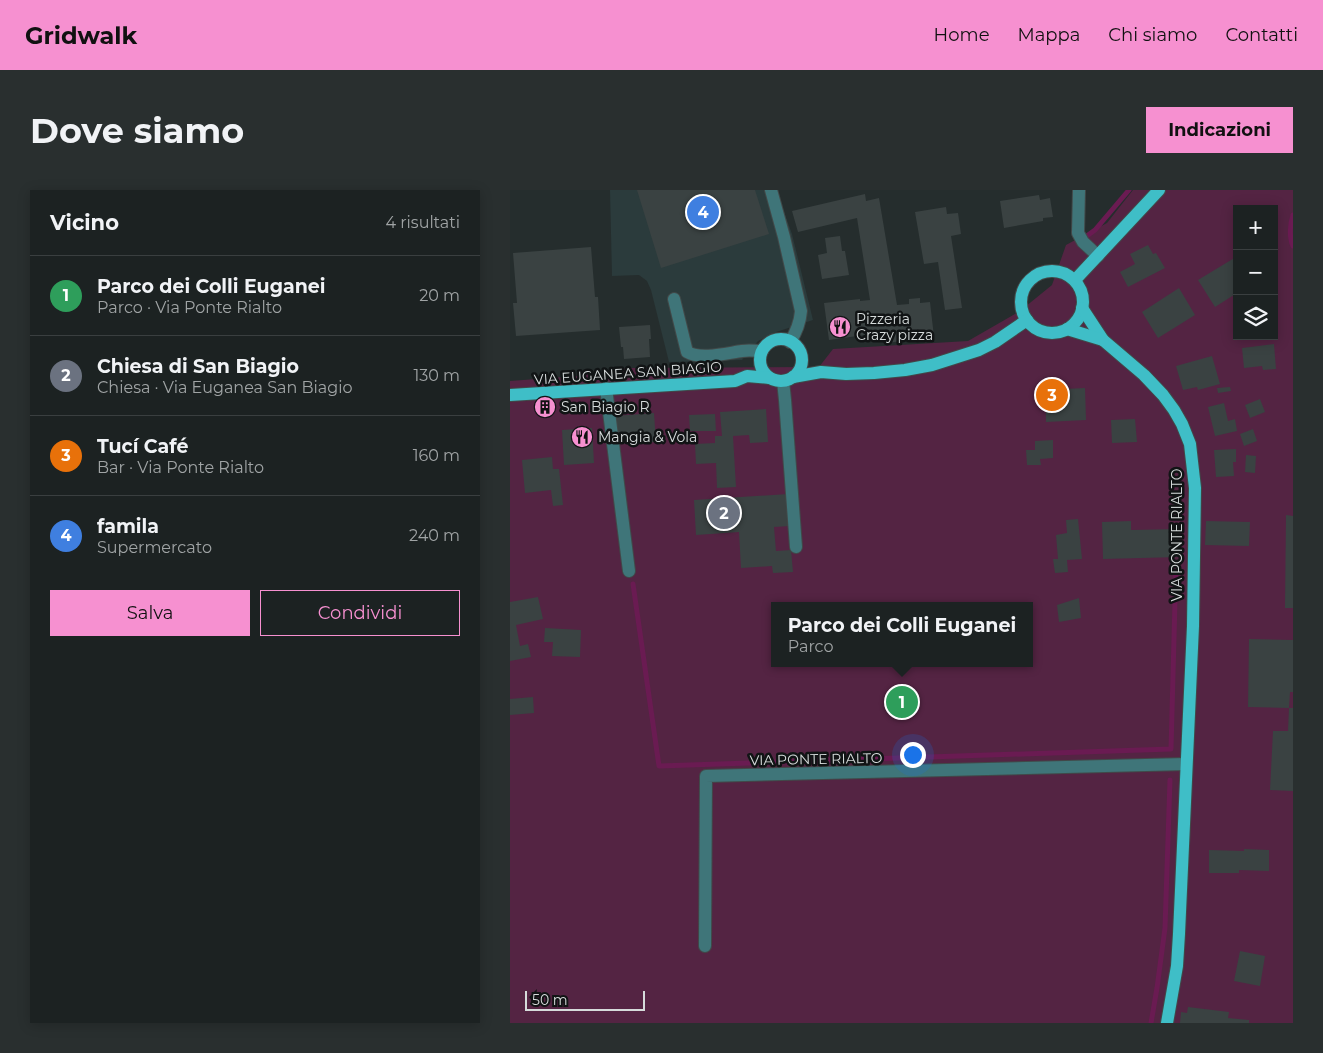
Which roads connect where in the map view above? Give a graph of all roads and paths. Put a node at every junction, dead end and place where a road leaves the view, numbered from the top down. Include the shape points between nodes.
1 (771, 190) edge
2 (1079, 190) edge
3 (1159, 190) edge
4 (1098, 256) junction
5 (1075, 280) junction
6 (674, 299) dead end
7 (1082, 308) junction
8 (1028, 320) junction
9 (1067, 329) junction
10 (1103, 340) junction
11 (790, 342) junction
12 (761, 355) junction
13 (802, 359) junction
14 (821, 372) junction
15 (747, 376) junction
16 (770, 378) junction
17 (788, 379) junction
18 (606, 388) junction
19 (510, 395) edge
20 (796, 547) dead end
21 (630, 571) dead end
22 (1186, 764) junction
23 (705, 946) dead end
24 (1168, 1023) edge

1 - 11 street via 801,311
2 - 4 street via 1078,233
3 - 4 main road
4 - 5 main road
5 - 7 main road via 1081,291
5 - 8 main road via 1054,271 1030,280 1022,296 1023,313
6 - 12 street via 687,352 693,356 745,351
7 - 9 main road via 1074,324
7 - 10 main road, VIA PONTE RIALTO
8 - 9 main road via 1041,331 1050,333
8 - 14 main road via 979,350 932,365 874,373
9 - 10 main road, VIA PONTE RIALTO
10 - 22 main road, VIA PONTE RIALTO via 1163,395 1182,424 1190,444 1194,488 1194,567
11 - 12 main road via 771,342
11 - 13 main road
12 - 15 main road
12 - 16 main road via 761,366
13 - 14 main road
13 - 17 main road via 798,372
14 - 17 main road
15 - 16 main road, VIA EUGANEA SAN BIAGIO
15 - 18 main road, VIA EUGANEA SAN BIAGIO via 735,381
16 - 17 main road
17 - 20 street via 785,400
18 - 19 main road, VIA EUGANEA SAN BIAGIO
18 - 21 street
22 - 23 street, VIA PONTE RIALTO via 706,776
22 - 24 main road, VIA PONTE RIALTO via 1177,966

